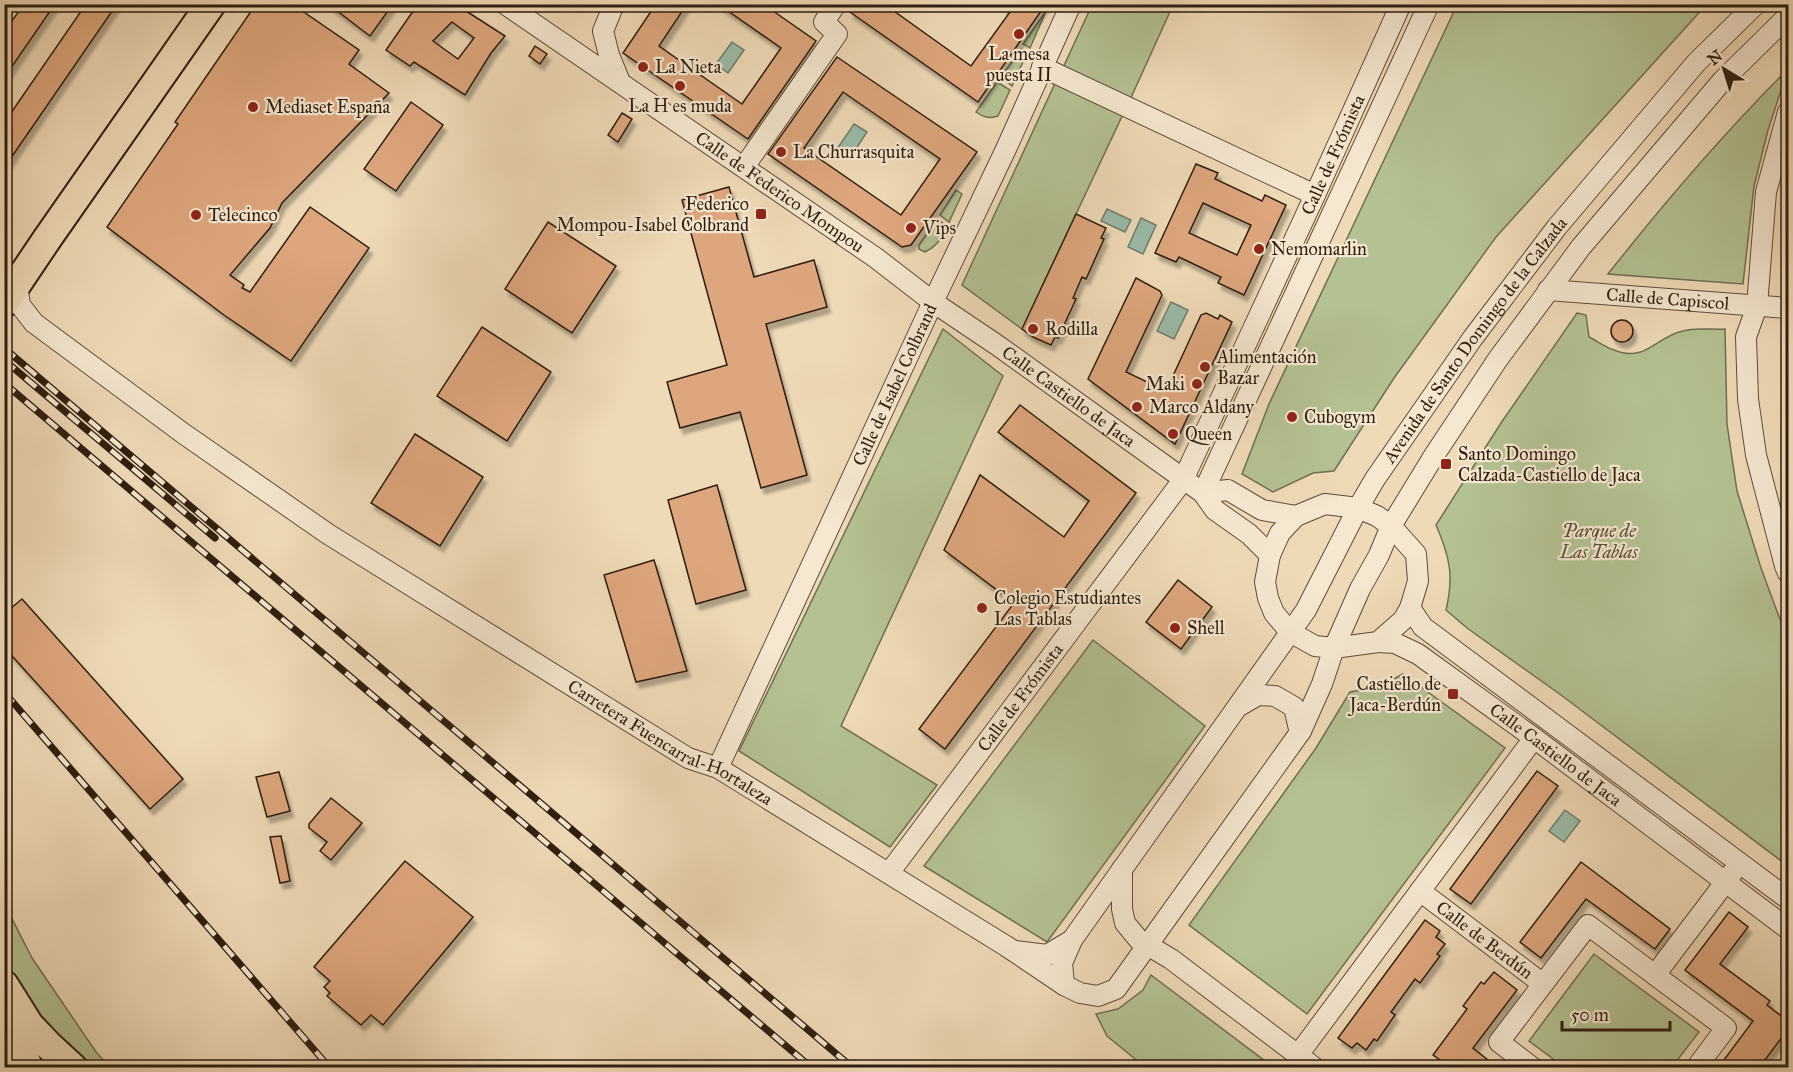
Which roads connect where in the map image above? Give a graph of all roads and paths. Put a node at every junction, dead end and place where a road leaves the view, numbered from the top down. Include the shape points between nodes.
1 (188, 4) edge
2 (211, 4) edge
3 (506, 4) edge
4 (614, 4) edge
5 (836, 4) edge
6 (1071, 4) edge
7 (1401, 4) edge
8 (1429, 4) edge
9 (1756, 4) edge
10 (1788, 16) edge
11 (1042, 67) junction
12 (620, 82) junction
13 (1788, 112) edge
14 (744, 167) junction
15 (1316, 195) junction
16 (8, 290) edge
17 (1548, 290) junction
18 (933, 302) junction
19 (1757, 306) junction
20 (1788, 308) edge
21 (1183, 480) junction
22 (1203, 493) junction
23 (1358, 508) junction
24 (1296, 516) junction
25 (1391, 526) junction
26 (1270, 555) junction
27 (1788, 573) edge
28 (1410, 608) junction
29 (1290, 632) junction
30 (1378, 642) junction
31 (1334, 648) junction
32 (1238, 707) junction
33 (1301, 731) junction
34 (1534, 738) junction
35 (718, 768) junction
36 (1741, 864) junction
37 (1122, 870) junction
38 (889, 873) junction
39 (1724, 882) junction
40 (1420, 891) junction
41 (1788, 899) edge
42 (1788, 929) edge
43 (1072, 940) junction
44 (1149, 945) junction
45 (1012, 951) junction
46 (1654, 975) junction
47 (1543, 984) junction
48 (4, 985) edge
49 (1064, 986) junction
50 (4, 1020) edge
51 (1298, 1055) junction
52 (28, 1068) edge
53 (73, 1068) edge
54 (1315, 1068) edge
55 (1533, 1068) edge
56 (1696, 1068) edge

1 - 16 highway
2 - 16 highway
3 - 12 street, Calle de Federico Mompou
4 - 12 street via 603,31
5 - 14 street via 824,22 837,34
6 - 11 street, Calle de Isabel Colbrand
7 - 15 street, Calle de Frómista
8 - 22 street, Calle de Frómista
9 - 23 street, Avenida de Santo Domingo de la Calzada via 1696,63 1557,227 1472,339
10 - 17 street, Avenida de Santo Domingo de la Calzada via 1723,80
11 - 15 street
11 - 18 street, Calle de Isabel Colbrand
12 - 14 street, Calle de Federico Mompou
13 - 19 street via 1766,192
14 - 18 street, Calle de Federico Mompou
15 - 21 street, Calle de Frómista
16 - 35 street, Carretera Fuencarral-Hortaleza via 34,323 184,434 349,546 688,758
17 - 19 street, Calle de Capiscol
17 - 25 street, Avenida de Santo Domingo de la Calzada via 1498,359
18 - 21 street, Calle Castiello de Jaca
18 - 35 street, Calle de Isabel Colbrand
19 - 20 street, Calle de Capiscol
19 - 27 street via 1746,337 1748,399 1756,455
21 - 22 street, Calle Castiello de Jaca
21 - 38 street, Calle de Frómista
22 - 24 street via 1228,490 1262,510
22 - 26 street, Calle Castiello de Jaca via 1215,510
23 - 24 street, Calle Castiello de Jaca via 1325,504
23 - 25 street, Calle Castiello de Jaca
23 - 29 street, Avenida de Santo Domingo de la Calzada via 1306,610
24 - 26 street, Calle Castiello de Jaca via 1280,533
25 - 28 street, Calle Castiello de Jaca via 1416,554 1418,581
25 - 31 street, Avenida de Santo Domingo de la Calzada
26 - 29 street, Calle Castiello de Jaca via 1265,582 1268,598 1274,613
28 - 30 street, Calle Castiello de Jaca via 1403,620
28 - 36 street, Calle Castiello de Jaca via 1423,627
29 - 31 street, Calle Castiello de Jaca via 1315,646
29 - 32 street, Avenida de Santo Domingo de la Calzada
30 - 31 street, Calle Castiello de Jaca
30 - 34 street, Calle Castiello de Jaca via 1395,643 1418,654
31 - 33 street, Avenida de Santo Domingo de la Calzada
32 - 33 street via 1258,695 1275,696 1294,707
32 - 37 street, Avenida de Santo Domingo de la Calzada
33 - 44 street, Avenida de Santo Domingo de la Calzada
34 - 39 street, Calle Castiello de Jaca
34 - 40 street, Calle de Berdún
35 - 38 street, Carretera Fuencarral-Hortaleza
36 - 39 street
36 - 41 street, Calle Castiello de Jaca
37 - 43 street, Avenida de Santo Domingo de la Calzada
37 - 44 street via 1125,923 1139,940
38 - 45 street, Carretera Fuencarral-Hortaleza
39 - 42 street, Calle Castiello de Jaca
39 - 46 street
40 - 47 street, Calle de Berdún
40 - 51 street, Calle de Berdún
43 - 45 street, Avenida de Santo Domingo de la Calzada via 1047,955
43 - 49 street, Avenida de Santo Domingo de la Calzada via 1062,963
44 - 49 street, Carretera Fuencarral-Hortaleza via 1116,989 1098,996
44 - 51 street
45 - 49 street, Carretera Fuencarral-Hortaleza
46 - 47 street via 1588,925
46 - 56 street via 1726,1028
47 - 55 street, Calle de Berdún via 1499,1042
48 - 53 highway via 29,1025
50 - 52 highway
51 - 54 street

